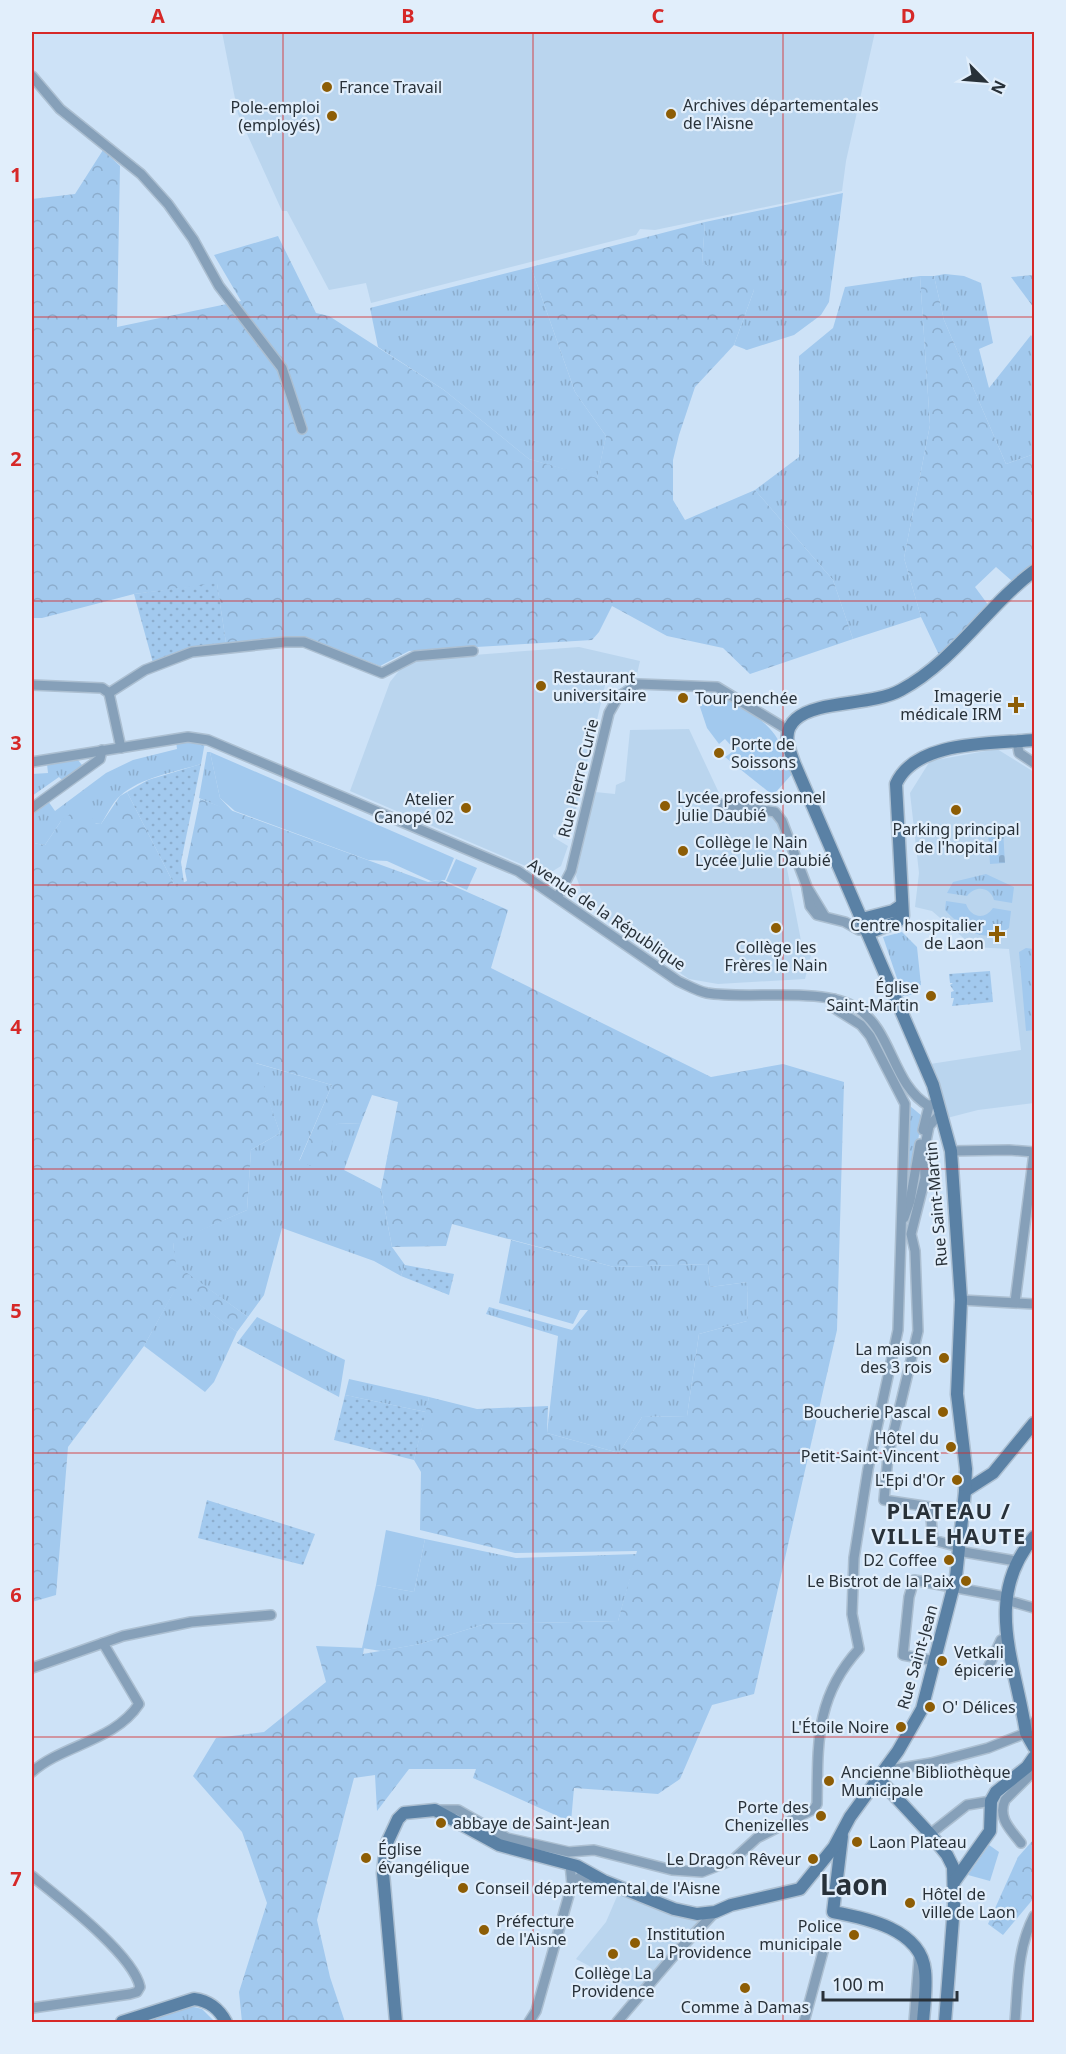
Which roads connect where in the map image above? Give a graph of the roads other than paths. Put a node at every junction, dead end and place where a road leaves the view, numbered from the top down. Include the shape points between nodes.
1 (32, 76) edge
2 (302, 429) dead end
3 (1035, 571) edge
4 (472, 651) dead end
5 (32, 685) edge
6 (109, 693) junction
7 (788, 730) junction
8 (1035, 740) edge
9 (1017, 741) junction
10 (121, 748) junction
11 (102, 750) junction
12 (32, 762) edge
13 (1035, 763) edge
14 (722, 804) dead end
15 (32, 808) edge
16 (558, 896) junction
17 (845, 922) junction
18 (864, 924) junction
19 (834, 999) junction
20 (936, 1107) junction
21 (951, 1151) junction
22 (1035, 1153) edge
23 (901, 1229) junction
24 (961, 1300) junction
25 (1015, 1302) junction
26 (1035, 1304) edge
27 (1035, 1424) edge
28 (965, 1491) junction
29 (1035, 1537) edge
30 (959, 1549) junction
31 (1016, 1562) junction
32 (954, 1586) junction
33 (1006, 1599) junction
34 (1035, 1608) edge
35 (271, 1615) dead end
36 (1006, 1638) junction
37 (103, 1643) junction
38 (935, 1661) junction
39 (32, 1668) edge
40 (987, 1670) dead end
41 (1035, 1722) edge
42 (1026, 1733) junction
43 (1035, 1747) edge
44 (1035, 1757) edge
45 (1035, 1771) edge
46 (32, 1772) edge
47 (881, 1774) junction
48 (991, 1801) junction
49 (435, 1810) junction
50 (842, 1832) junction
51 (930, 1834) junction
52 (1022, 1844) dead end
53 (570, 1864) junction
54 (821, 1864) junction
55 (32, 1876) edge
56 (604, 1881) junction
57 (954, 1882) junction
58 (572, 1884) junction
59 (837, 1885) junction
60 (715, 1912) junction
61 (1035, 1916) edge
62 (824, 1948) dead end
63 (920, 1955) junction
64 (32, 2008) edge
65 (946, 2017) edge
66 (122, 2022) edge
67 (226, 2022) edge
68 (396, 2022) edge
69 (529, 2022) edge
70 (616, 2022) edge
71 (804, 2022) edge
72 (914, 2022) edge
73 (923, 2022) edge
74 (1015, 2022) edge

1 - 2 street via 60,110 141,174 168,204 219,286 282,368
3 - 7 street via 929,672 900,691 871,702 808,711
4 - 6 street via 415,656 382,673 304,642 192,652 145,670
5 - 6 street via 102,688
6 - 10 street
7 - 16 street, Rue Pierre Curie via 717,687 646,682 624,692 613,704 571,871
7 - 18 street, Rue Saint-Martin via 795,765
8 - 9 street
9 - 13 street via 1019,753
9 - 18 street via 926,754 902,772 896,784 902,905
10 - 11 street, Avenue de la République
10 - 16 street, Avenue de la République via 188,736 202,738 518,871
11 - 12 street, Avenue de la République
11 - 15 street via 100,759
14 - 17 street via 775,812 807,887 810,906 817,915
16 - 19 street, Avenue de la République via 678,981 706,993
17 - 18 street
17 - 18 street via 859,930
18 - 20 street, Rue Saint-Martin
19 - 20 street, Avenue de la République via 856,1007 873,1021 915,1096
19 - 23 street via 834,1008 861,1025 870,1036 905,1104
20 - 21 street, Rue Saint-Martin
20 - 23 street
20 - 30 street via 924,1150 925,1178 911,1234 918,1331 888,1456 884,1500 930,1507 933,1540
21 - 22 street
21 - 24 street, Rue Saint-Martin
22 - 25 street
23 - 49 street via 896,1346 868,1468 855,1568 852,1614 859,1650 848,1661 825,1703 818,1731 814,1809 757,1838 733,1860 702,1872 672,1870 594,1850 569,1851 507,1839 458,1810
24 - 25 street
24 - 28 street, Rue Saint-Martin via 957,1394
25 - 26 street
27 - 28 street via 989,1477
28 - 30 street, Rue Saint-Jean
29 - 31 street
30 - 31 street
30 - 32 street, Rue Saint-Jean
31 - 33 street
32 - 33 street
32 - 38 street, Rue Saint-Jean
32 - 38 street via 914,1580 909,1597 903,1655
33 - 34 street
33 - 36 street
35 - 37 street via 191,1622
36 - 40 street via 1001,1640
36 - 42 street
37 - 39 street
37 - 46 street via 138,1704 133,1713 84,1745 46,1761
38 - 47 street, Rue Saint-Jean via 918,1718
41 - 42 street
42 - 43 street
42 - 47 street via 988,1749
44 - 48 street via 999,1788
45 - 52 street via 1002,1806 1004,1820
47 - 50 street, Rue Saint-Jean
47 - 51 street
48 - 51 street via 966,1805
48 - 57 street via 990,1831
49 - 53 street via 498,1845
49 - 68 street via 404,1813 386,1845 383,1888
50 - 54 street, Rue Saint-Jean
50 - 59 street
51 - 57 street via 950,1860
53 - 56 street
53 - 58 street
54 - 59 street via 830,1869
54 - 60 street, Rue Saint-Jean via 800,1889
55 - 64 street via 92,1925 140,1987 137,1992
56 - 58 street via 580,1877
56 - 60 street via 674,1909 698,1914
57 - 65 street
58 - 69 street via 536,2011
59 - 63 street via 833,1912 894,1929
60 - 70 street
61 - 74 street via 1024,1939
62 - 71 street
63 - 72 street
63 - 73 street via 926,1972
66 - 67 street via 194,1999 219,2010

